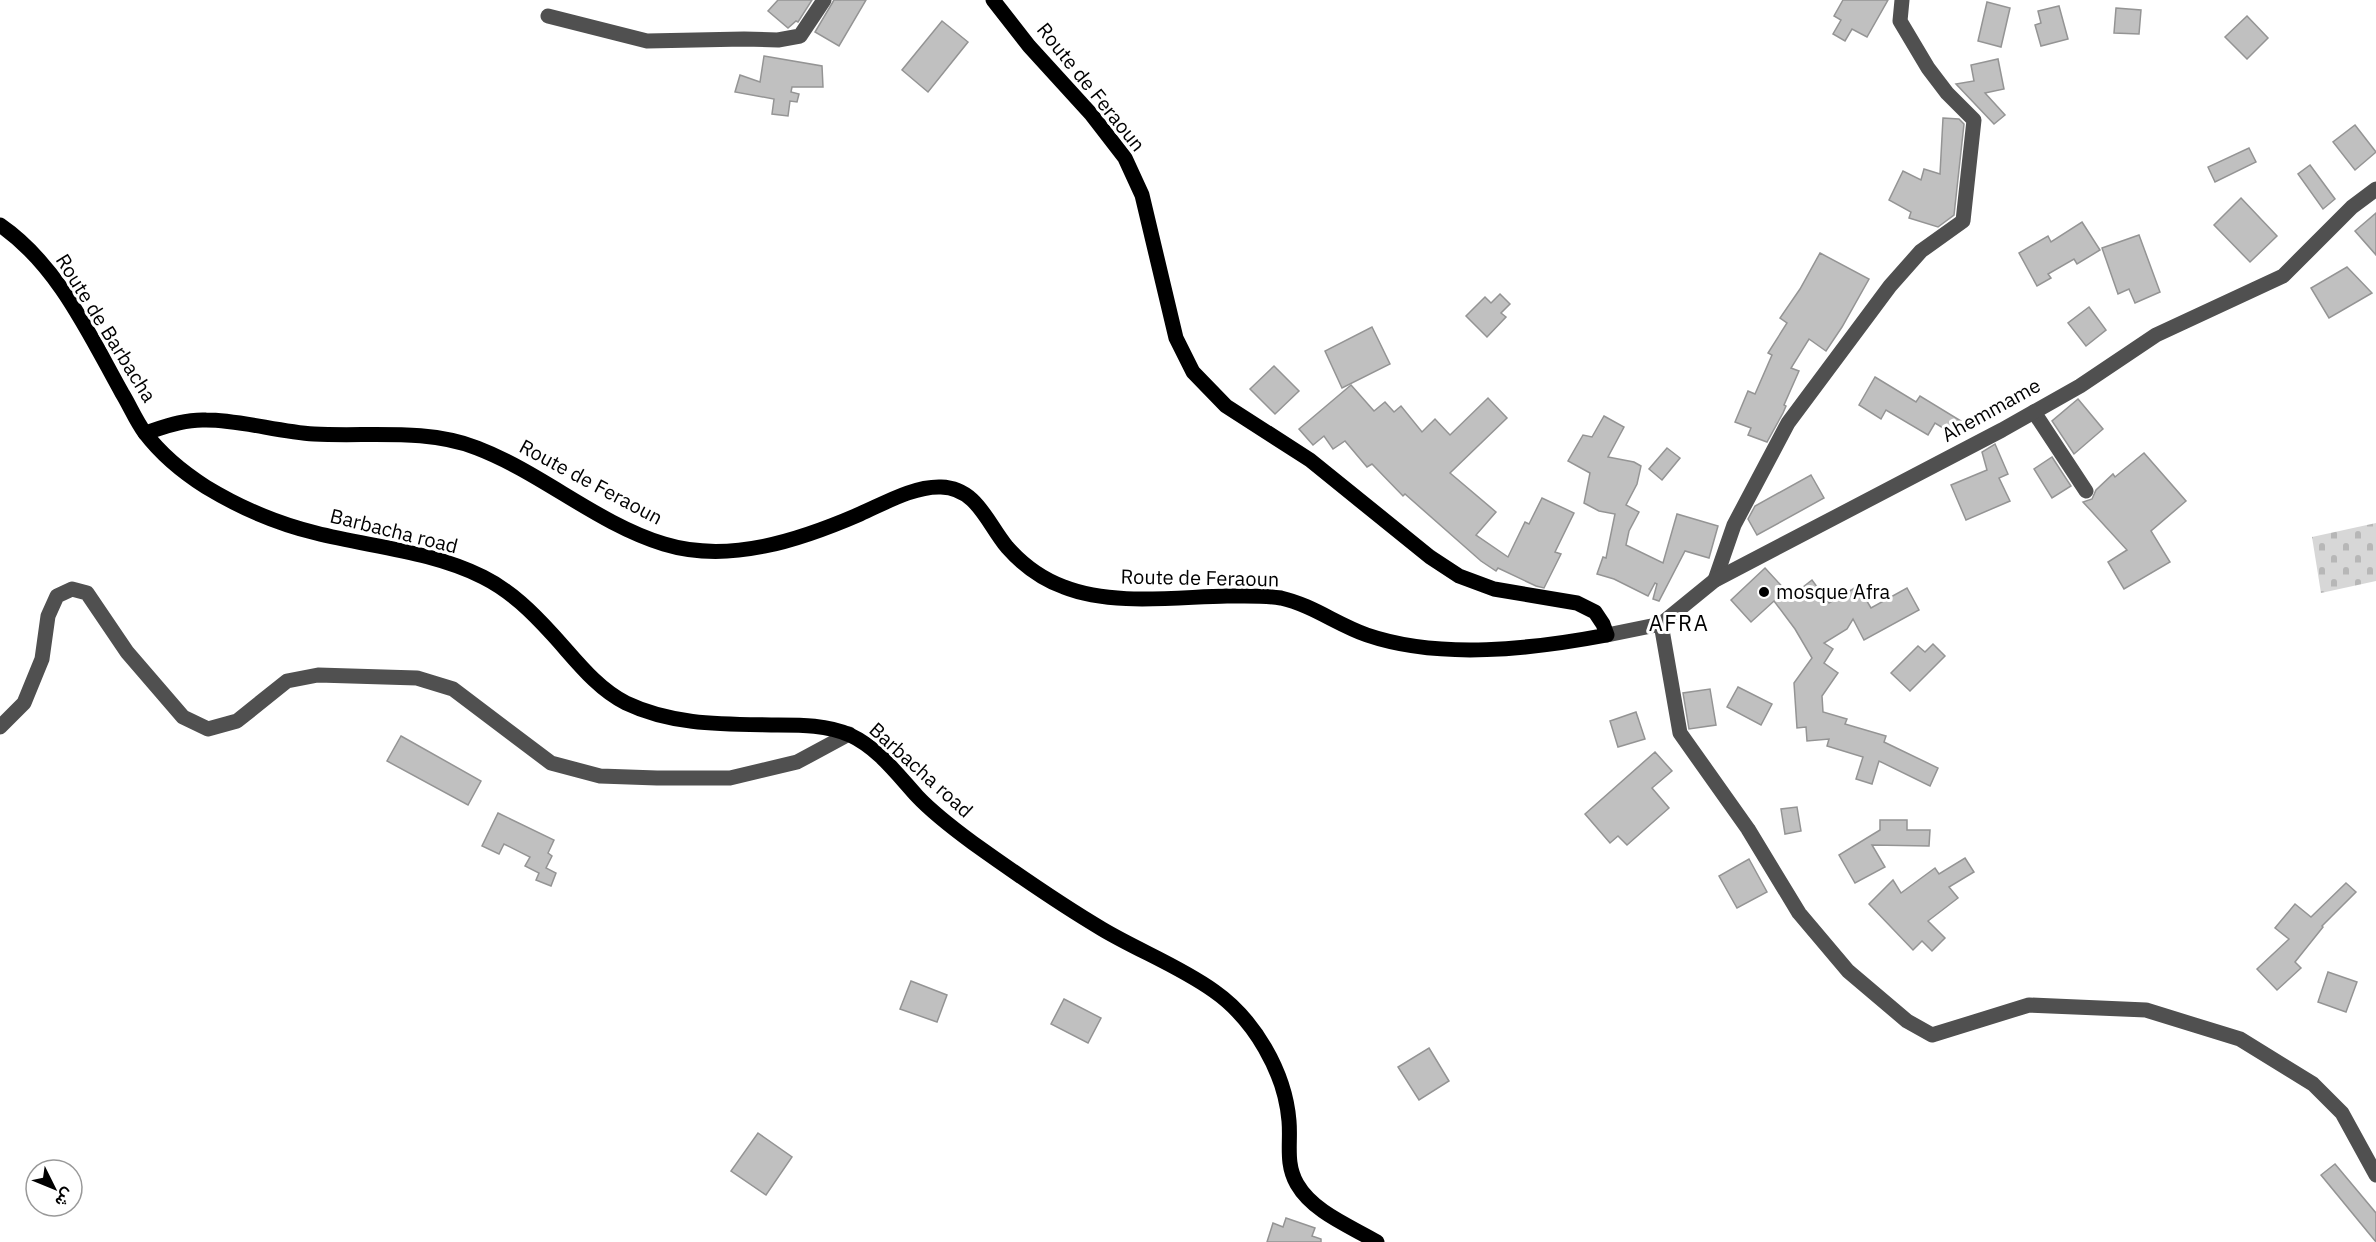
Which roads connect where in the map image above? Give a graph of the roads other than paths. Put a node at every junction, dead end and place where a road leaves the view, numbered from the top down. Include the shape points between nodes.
1 (824, 0) edge
2 (993, 0) edge
3 (1902, 0) edge
4 (548, 16) dead end
5 (2376, 189) edge
6 (0, 225) edge
7 (2034, 412) junction
8 (145, 433) junction
9 (2086, 491) dead end
10 (1715, 580) junction
11 (1661, 624) junction
12 (1607, 635) junction
13 (0, 727) edge
14 (849, 734) junction
15 (2376, 1175) edge
16 (1377, 1242) edge

1 - 4 street via 800,36 777,40 647,41
2 - 12 main road, Route de Feraoun via 1125,158 1142,195 1176,338 1193,372 1226,406 1310,460 1459,576 1494,589 1577,603 1595,612
3 - 10 street via 1900,21 1928,68 1974,120 1964,221 1921,251 1890,286 1788,423 1734,525
5 - 7 street, Ahemmame via 2352,207 2283,276 2156,335
6 - 8 main road, Route de Barbacha via 53,275
7 - 9 street
7 - 10 street, Ahemmame
8 - 12 main road, Route de Feraoun via 204,420 315,434 435,438 474,446 524,469 631,532 697,551 740,552 847,519 902,496 937,487 957,489 976,502 1007,547 1032,571 1062,587 1093,596 1280,598 1366,635 1436,649 1573,642
8 - 14 main road, Barbacha road via 178,467 208,488 260,513 312,532 433,558 482,577 520,601 590,676 623,701 658,715 698,724 815,726
10 - 11 street, Ahemmame
11 - 12 street, Ahemmame
11 - 15 street via 1680,734 1748,829 1799,913 1848,971 1907,1021 1932,1035 2029,1005 2146,1011 2240,1039 2313,1084 2342,1113
13 - 14 street via 24,703 42,659 48,616 57,596 72,589 87,593 127,652 183,717 208,729 237,722 287,681 318,675 417,678 453,689 551,763 600,776 730,778 797,762
14 - 16 main road, Barbacha road via 870,747 921,800 976,846 1104,930 1215,991 1238,1010 1269,1055 1281,1084 1289,1121 1288,1152 1299,1188 1334,1218

